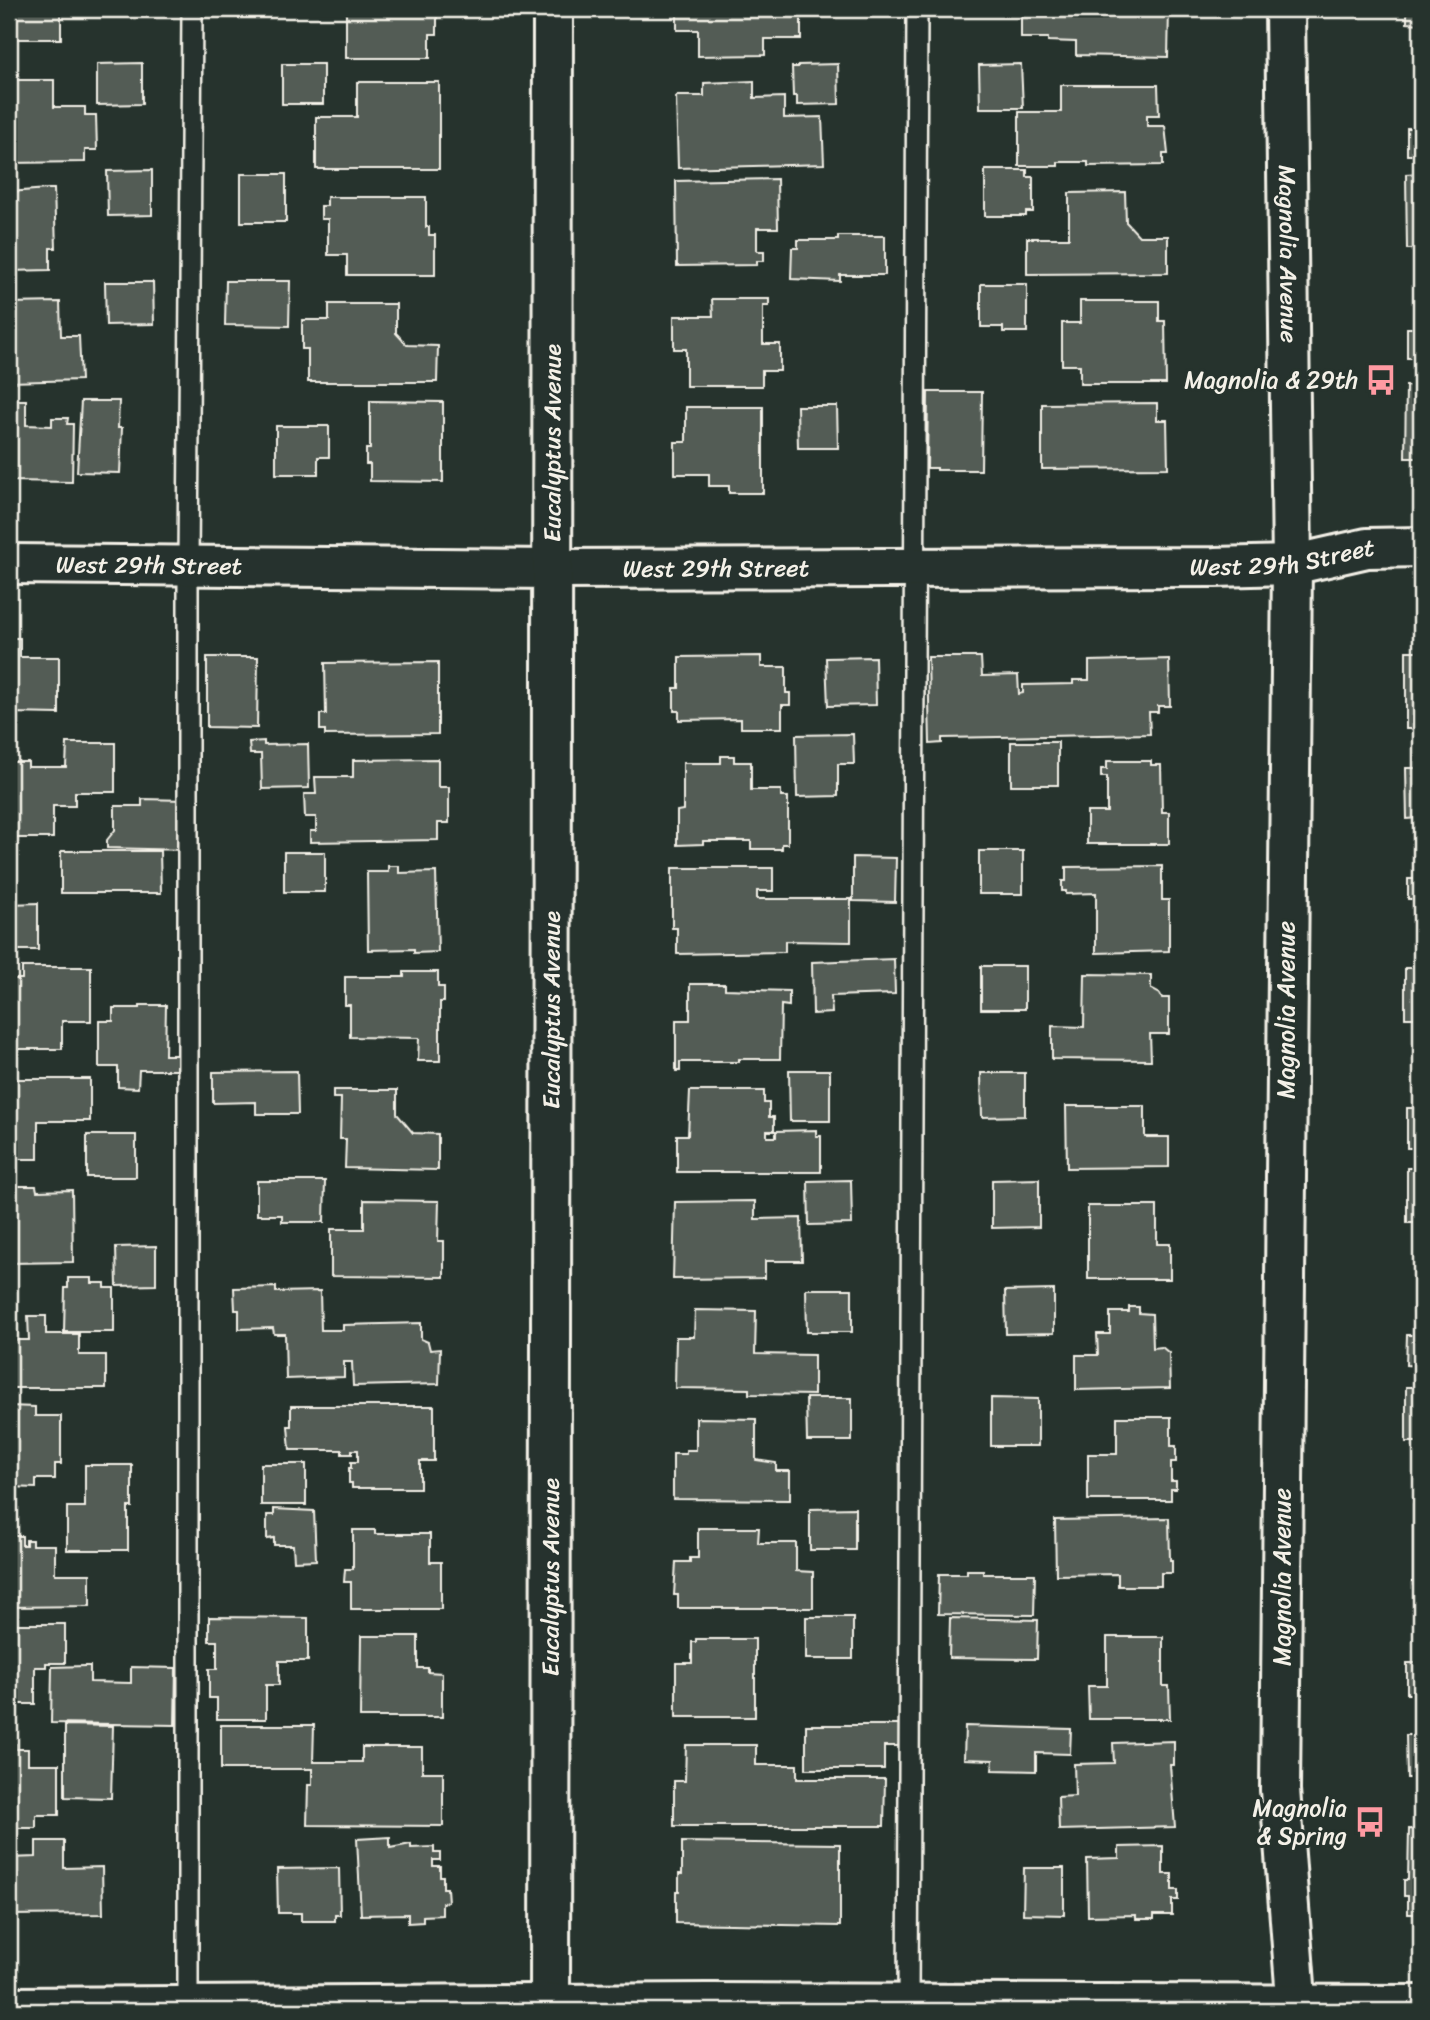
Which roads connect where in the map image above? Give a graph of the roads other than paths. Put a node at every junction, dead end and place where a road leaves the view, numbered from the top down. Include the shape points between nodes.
1 (192, 9) edge
2 (553, 9) edge
3 (916, 9) edge
4 (1285, 9) edge
5 (1421, 547) edge
6 (9, 565) edge
7 (188, 565) junction
8 (1292, 565) junction
9 (916, 568) junction
10 (552, 569) junction
11 (188, 2004) junction
12 (908, 2004) junction
13 (1421, 2005) edge
14 (9, 2007) edge
15 (550, 2008) edge
16 (1297, 2009) edge

1 - 7 lane
2 - 10 street, Eucalyptus Avenue
3 - 9 lane
4 - 8 street, Magnolia Avenue
5 - 8 street, West 29th Street via 1367,548
6 - 7 street, West 29th Street
7 - 10 street, West 29th Street
7 - 11 lane
8 - 9 street, West 29th Street
8 - 16 street, Magnolia Avenue via 1280,1790
9 - 10 street, West 29th Street
9 - 12 lane
10 - 15 street, Eucalyptus Avenue
11 - 14 street
11 - 15 street
12 - 15 street
12 - 16 street
13 - 16 street

